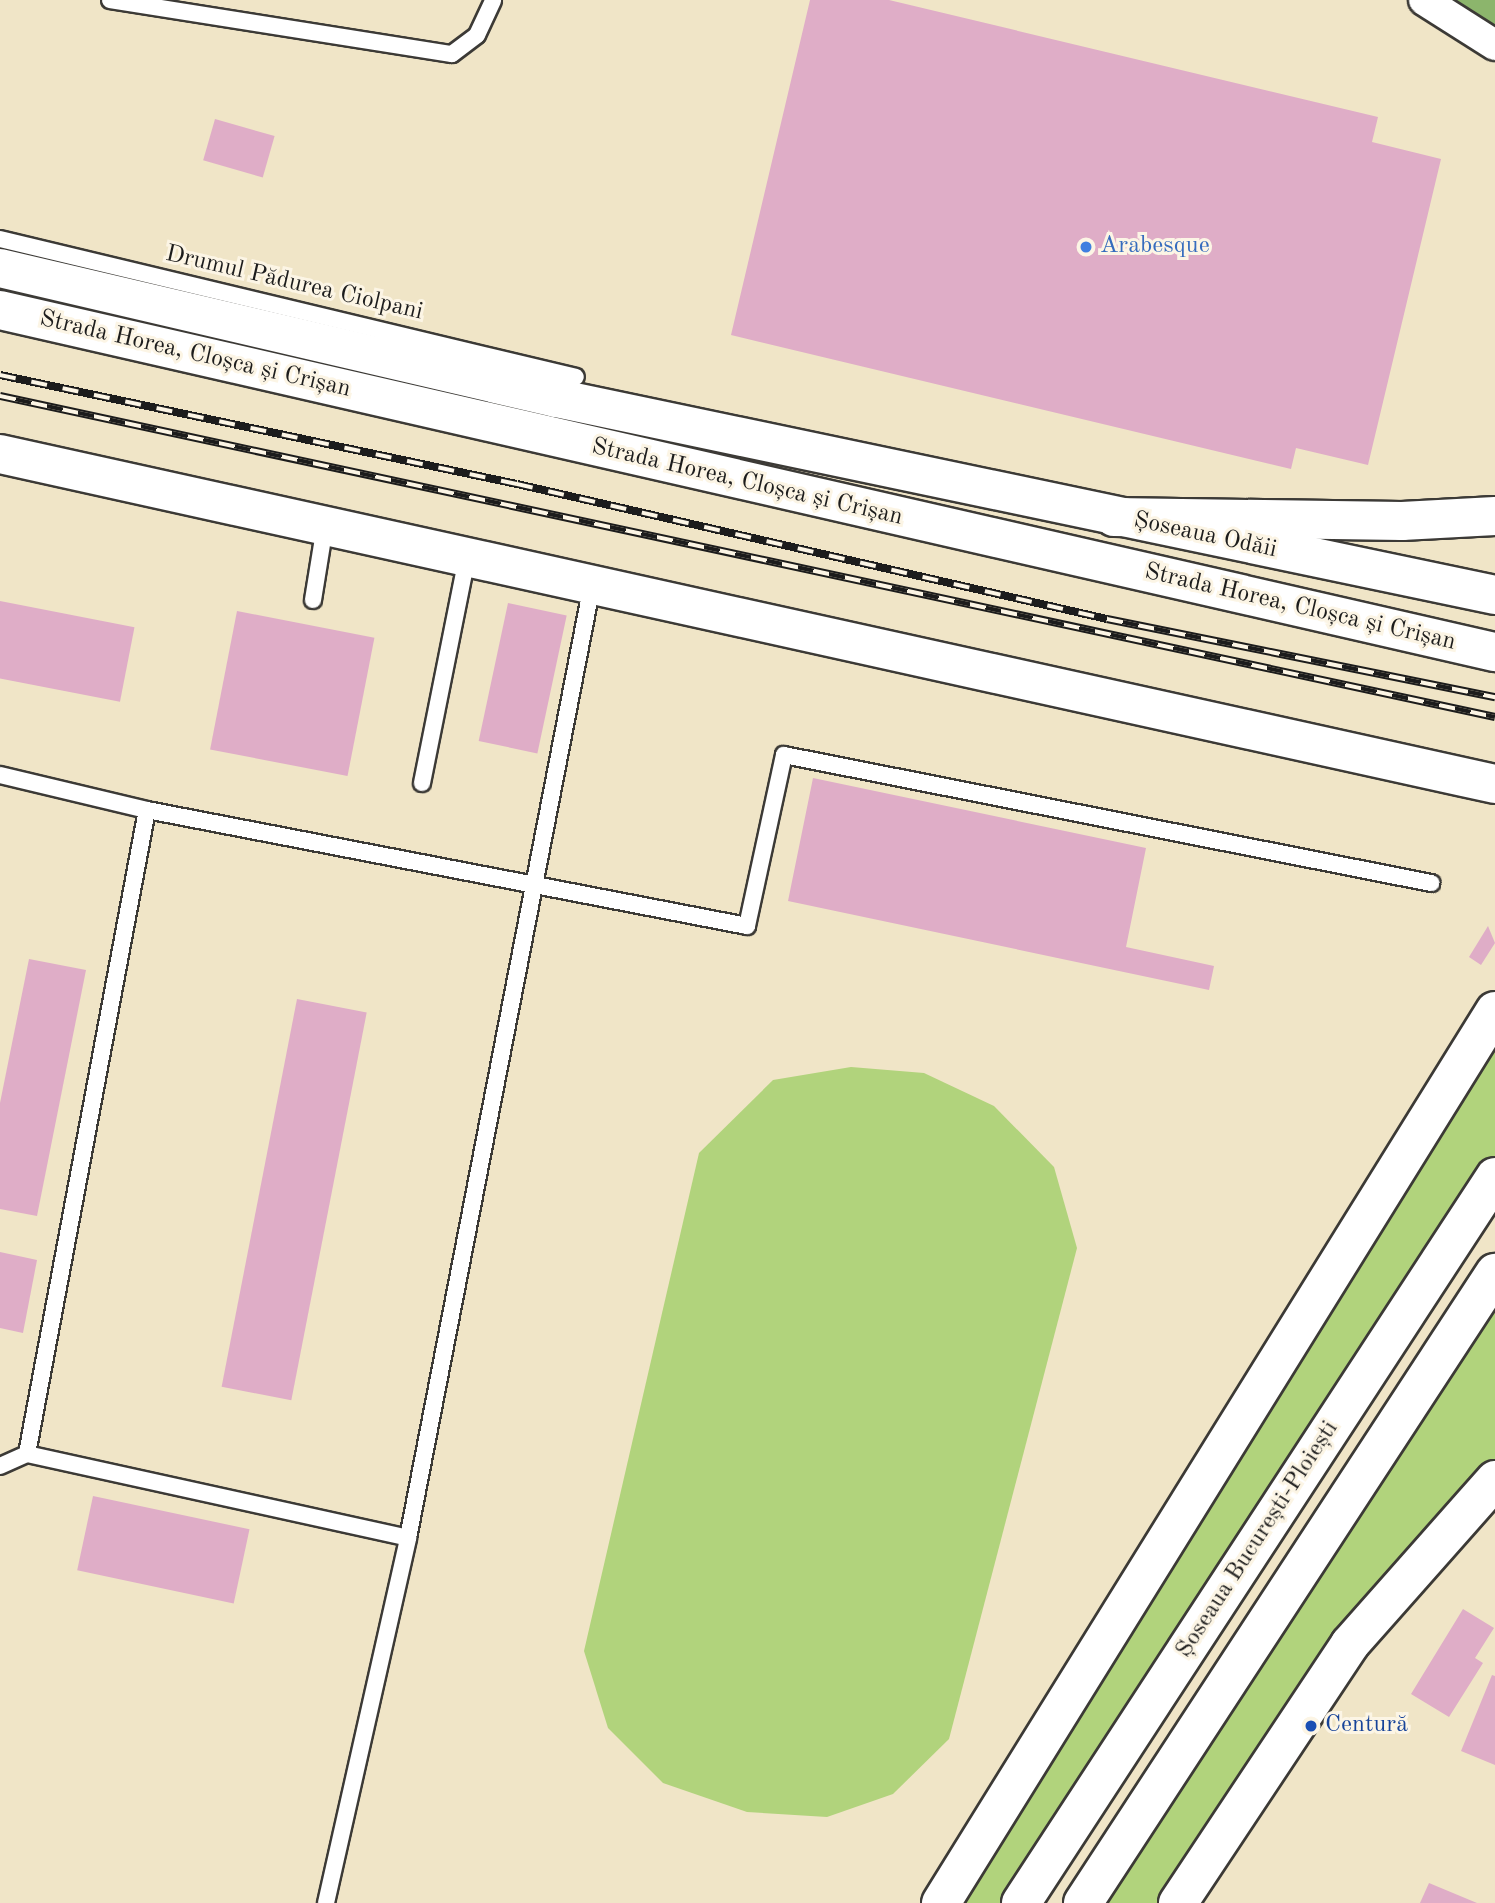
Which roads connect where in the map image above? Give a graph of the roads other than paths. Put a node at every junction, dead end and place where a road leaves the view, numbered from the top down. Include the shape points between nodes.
1 (110, 0) edge
2 (493, 0) edge
3 (1424, 0) edge
4 (1495, 45) edge
5 (0, 239) edge
6 (0, 268) edge
7 (0, 310) edge
8 (566, 388) junction
9 (0, 454) edge
10 (916, 476) joint
11 (1495, 516) edge
12 (1114, 517) junction
13 (326, 523) junction
14 (467, 555) junction
15 (592, 583) junction
16 (1495, 595) edge
17 (313, 600) dead end
18 (1495, 652) edge
19 (0, 775) edge
20 (422, 783) dead end
21 (1495, 784) edge
22 (148, 810) junction
23 (1432, 883) dead end
24 (536, 887) junction
25 (1495, 1011) edge
26 (1495, 1177) edge
27 (1495, 1273) edge
28 (27, 1454) junction
29 (0, 1466) edge
30 (1495, 1480) edge
31 (408, 1538) junction
32 (326, 1903) edge
33 (942, 1903) edge
34 (1021, 1903) edge
35 (1083, 1903) edge
36 (1178, 1903) edge

1 - 2 lane via 452,54 477,35
3 - 4 street
5 - 8 lane, Drumul Pădurea Ciolpani
6 - 8 main road, Strada Horea, Cloșca și Crișan
7 - 18 main road, Strada Horea, Cloșca și Crișan
8 - 10 main road, Strada Horea, Cloșca și Crișan
9 - 13 main road
10 - 12 main road, Șoseaua Odăii
11 - 12 main road via 1402,521
12 - 16 main road, Șoseaua Odăii
13 - 14 main road
13 - 17 lane
14 - 15 main road
14 - 20 lane
15 - 21 main road
15 - 24 lane
19 - 22 lane
22 - 24 lane
22 - 28 lane
23 - 24 lane via 784,755 747,926
24 - 31 lane
25 - 33 main road
26 - 34 main road, Șoseaua București-Ploiești
27 - 35 main road
28 - 29 lane
28 - 31 lane
30 - 36 main road via 1350,1644
31 - 32 lane

